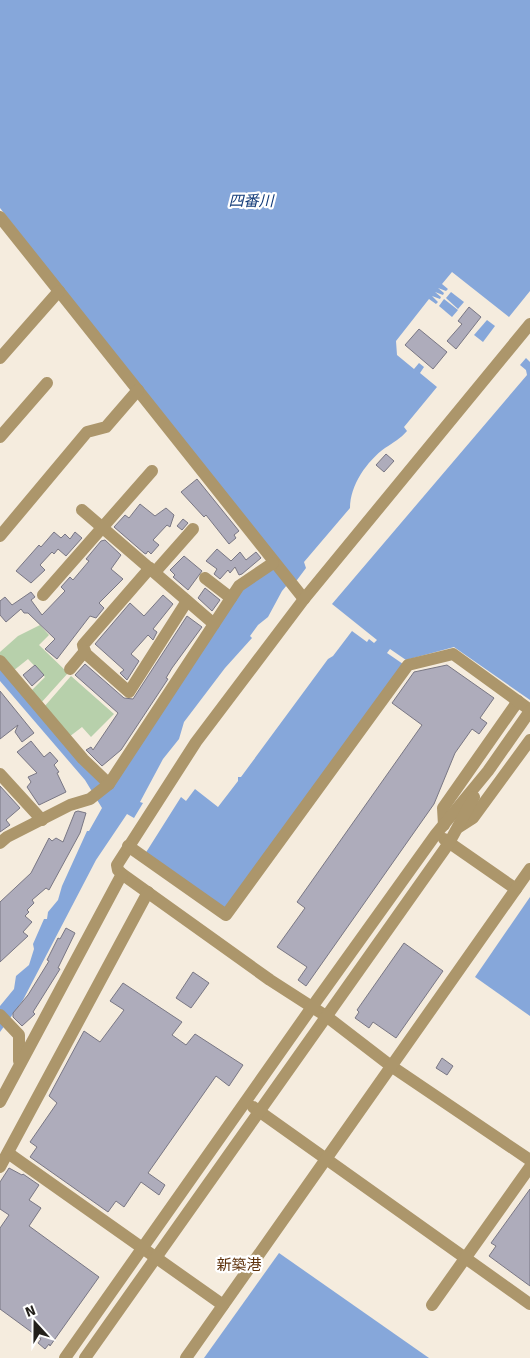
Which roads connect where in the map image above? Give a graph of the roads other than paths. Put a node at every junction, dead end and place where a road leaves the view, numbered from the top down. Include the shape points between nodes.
1 (0, 217) edge
2 (59, 291) junction
3 (530, 324) edge
4 (0, 358) edge
5 (47, 383) dead end
6 (138, 390) junction
7 (0, 437) edge
8 (152, 471) dead end
9 (82, 510) dead end
10 (103, 527) junction
11 (193, 528) dead end
12 (0, 536) edge
13 (274, 564) junction
14 (152, 570) junction
15 (205, 578) dead end
16 (43, 595) dead end
17 (231, 598) junction
18 (304, 599) junction
19 (187, 600) junction
20 (214, 624) junction
21 (85, 651) junction
22 (0, 661) edge
23 (70, 669) dead end
24 (518, 701) junction
25 (529, 712) edge
26 (530, 740) edge
27 (488, 771) junction
28 (0, 774) edge
29 (108, 785) junction
30 (42, 820) junction
31 (457, 828) junction
32 (440, 829) junction
33 (0, 843) edge
34 (449, 843) junction
35 (128, 846) junction
36 (530, 869) edge
37 (122, 874) junction
38 (516, 889) junction
39 (148, 892) junction
40 (312, 1007) junction
41 (326, 1016) junction
42 (4, 1019) edge
43 (20, 1064) junction
44 (391, 1066) junction
45 (244, 1101) junction
46 (0, 1102) edge
47 (259, 1112) junction
48 (8, 1153) junction
49 (326, 1157) junction
50 (530, 1160) edge
51 (0, 1167) edge
52 (530, 1167) edge
53 (142, 1247) junction
54 (156, 1257) junction
55 (465, 1258) junction
56 (530, 1304) edge
57 (223, 1305) junction
58 (432, 1305) dead end
59 (65, 1358) edge
60 (85, 1358) edge
61 (186, 1358) edge

1 - 2 street
2 - 4 street
2 - 6 street
3 - 18 street
5 - 7 street
6 - 12 street via 106,427 87,432
6 - 13 street
8 - 10 street
9 - 10 street
10 - 14 street
10 - 16 street
11 - 14 street
13 - 17 street via 239,586
13 - 18 street
14 - 19 street
14 - 21 street via 83,645
15 - 17 street
17 - 20 street
18 - 35 street via 196,742
19 - 20 street
19 - 21 street via 129,692
20 - 29 street
21 - 23 street
22 - 29 street
24 - 25 street
24 - 32 street via 443,808
24 - 35 street via 453,654 408,664 226,915
25 - 27 street
26 - 31 street via 473,818
27 - 31 street
27 - 32 street
28 - 30 street
29 - 30 street via 95,796
30 - 33 street
31 - 34 street
32 - 34 street
32 - 40 street
34 - 38 street
34 - 41 street
35 - 37 street via 117,865
36 - 38 street
37 - 39 street
37 - 43 street
38 - 44 street
39 - 40 street
39 - 48 street
40 - 41 street
40 - 45 street
41 - 44 street
41 - 47 street
42 - 43 street via 19,1035 17,1058
43 - 46 street
44 - 49 street
44 - 50 street
45 - 47 street
45 - 53 street
47 - 49 street
47 - 54 street
48 - 51 street
48 - 53 street
49 - 55 street
49 - 57 street
52 - 55 street
53 - 54 street
53 - 59 street
54 - 57 street
54 - 60 street
55 - 56 street
55 - 58 street
57 - 61 street

